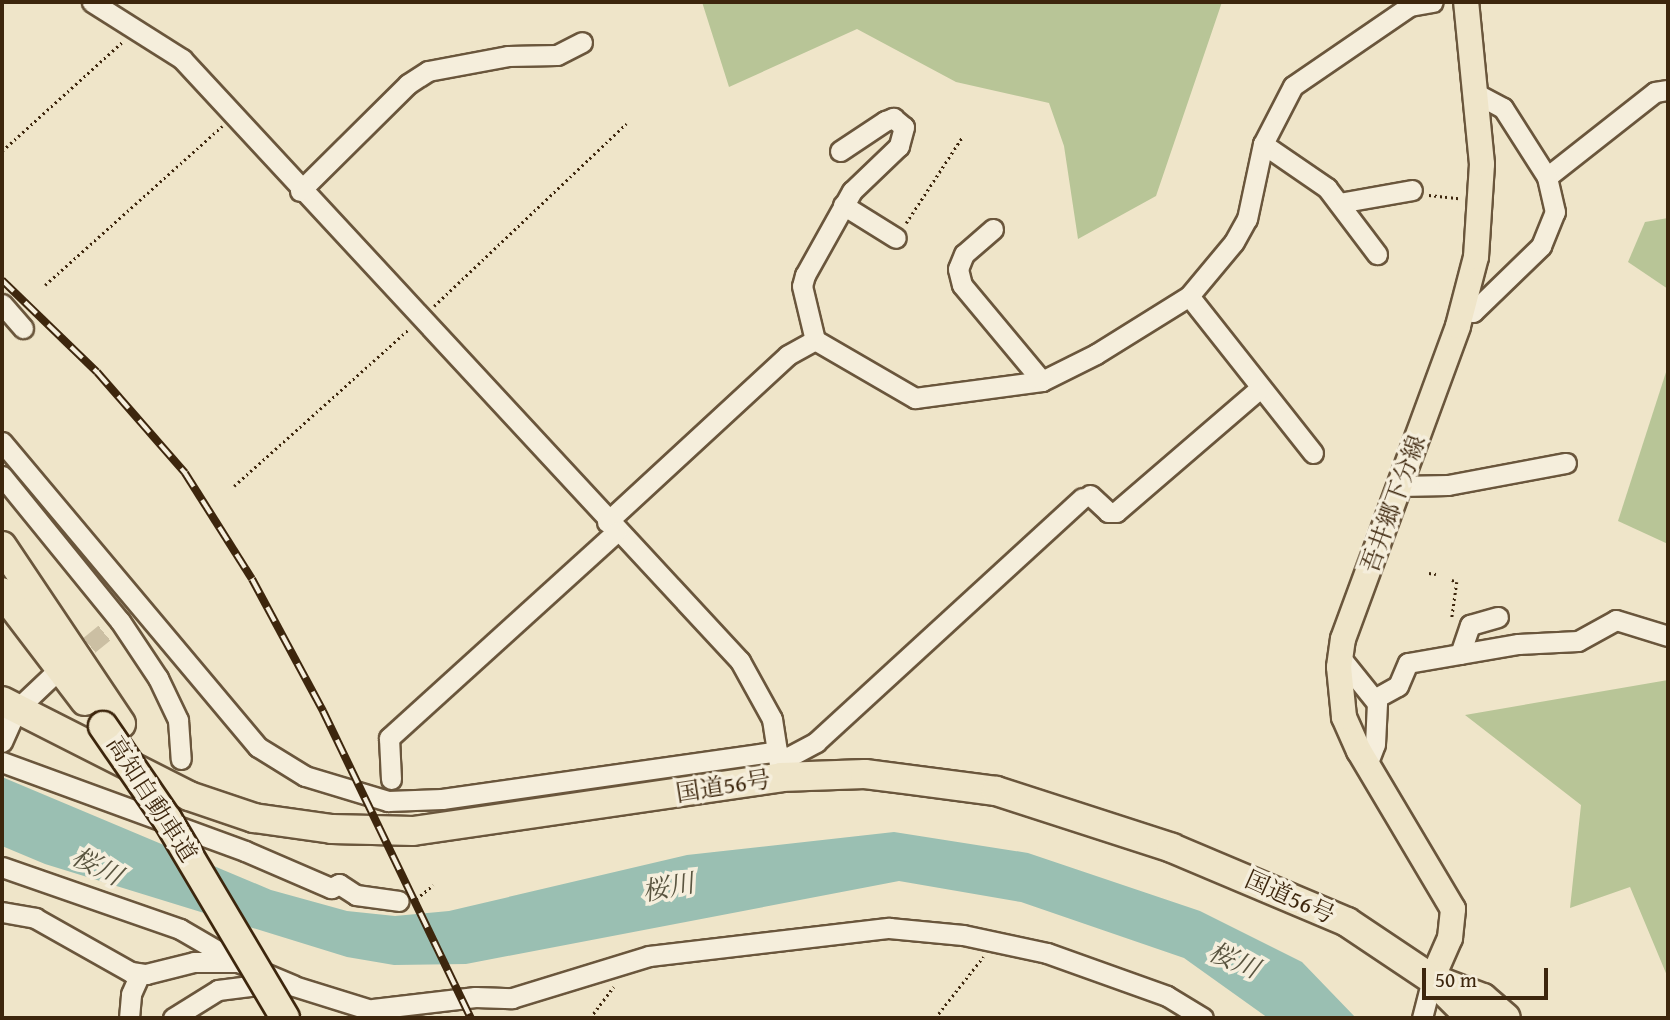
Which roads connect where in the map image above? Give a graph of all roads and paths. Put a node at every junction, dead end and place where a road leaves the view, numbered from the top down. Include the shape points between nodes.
1 (92, 2) edge
2 (1433, 2) edge
3 (1466, 2) edge
4 (137, 28) junction
5 (582, 42) dead end
6 (1668, 90) edge
7 (1475, 93) junction
8 (234, 114) junction
9 (626, 124) dead end
10 (963, 135) dead end
11 (1263, 144) junction
12 (2, 151) edge
13 (840, 151) dead end
14 (1548, 177) junction
15 (1412, 190) joint
16 (300, 191) junction
17 (1460, 201) dead end
18 (1339, 203) junction
19 (843, 205) junction
20 (993, 229) dead end
21 (896, 237) joint
22 (1377, 254) dead end
23 (45, 285) dead end
24 (1189, 296) junction
25 (2, 303) edge
26 (1463, 310) junction
27 (420, 320) junction
28 (23, 328) dead end
29 (815, 340) junction
30 (1042, 382) junction
31 (1259, 389) junction
32 (2, 442) edge
33 (1313, 453) dead end
34 (1566, 463) dead end
35 (2, 476) edge
36 (234, 486) dead end
37 (1400, 486) junction
38 (612, 527) junction
39 (2, 546) edge
40 (1430, 573) dead end
41 (1436, 574) dead end
42 (2, 592) edge
43 (138, 605) junction
44 (1498, 617) dead end
45 (2, 618) edge
46 (117, 622) junction
47 (1668, 636) edge
48 (1460, 654) junction
49 (1340, 657) junction
50 (53, 674) junction
51 (1376, 698) junction
52 (10, 705) edge
53 (108, 729) junction
54 (2, 742) edge
55 (181, 759) dead end
56 (2, 762) edge
57 (780, 763) junction
58 (1367, 765) junction
59 (391, 779) dead end
60 (2, 867) edge
61 (399, 901) dead end
62 (2, 912) edge
63 (985, 955) dead end
64 (238, 962) junction
65 (140, 974) junction
66 (1432, 979) junction
67 (293, 985) junction
68 (614, 986) dead end
69 (373, 1009) junction
70 (129, 1018) edge
71 (173, 1018) edge
72 (285, 1018) edge
73 (394, 1018) edge
74 (590, 1018) edge
75 (935, 1018) edge
76 (1203, 1018) edge
77 (1422, 1018) edge
78 (1471, 1018) edge
79 (1506, 1018) edge

1 - 4 street
2 - 11 street via 1410,6 1293,86
3 - 7 main road, 吾井郷下分線
4 - 8 street via 182,59
4 - 12 path
5 - 16 street via 557,55 508,57 428,71 408,84
6 - 14 street via 1655,92
7 - 14 street via 1503,108
7 - 26 main road, 吾井郷下分線 via 1482,163 1480,223
8 - 16 street
8 - 23 path
9 - 27 path
10 - 21 path
11 - 18 street via 1327,188
11 - 24 street via 1247,219 1234,243
13 - 19 street via 893,118 904,127 899,146 862,178
14 - 26 street via 1555,212 1541,246 1473,312
15 - 17 path via 1458,195
15 - 18 street
16 - 27 street
18 - 22 street
19 - 21 street
19 - 29 street via 802,286
20 - 30 street via 964,254 958,269 962,285
24 - 30 street via 1096,355
24 - 31 street
25 - 28 street
26 - 37 main road, 吾井郷下分線
27 - 36 path
27 - 38 street
29 - 30 street via 915,398
29 - 38 street via 788,355
31 - 33 street
31 - 57 street via 1116,512 1108,512 1086,497 816,741
32 - 43 street
34 - 37 street via 1448,485
35 - 46 street
37 - 49 main road, 吾井郷下分線
38 - 57 street via 740,661 764,698
38 - 59 street via 389,737
39 - 53 highway
40 - 41 path
42 - 53 highway, 高知自動車道
43 - 46 street
43 - 57 street via 258,747 305,776 380,799 482,795
44 - 48 street via 1470,625
45 - 50 highway
46 - 55 street via 171,698
47 - 48 street via 1616,620 1578,641
48 - 51 street via 1408,663 1398,686
49 - 51 street
49 - 58 main road, 吾井郷下分線 via 1344,717
50 - 52 street
50 - 53 highway
51 - 58 street via 1377,730
52 - 54 street
52 - 57 highway, 国道56号 via 189,796 254,818 332,830 413,831
53 - 72 highway, 高知自動車道, bridge
56 - 61 street via 331,888 339,884 356,895
57 - 66 highway, 国道56号 via 996,791 1044,805 1172,848 1347,922
58 - 66 main road, 吾井郷下分線 via 1453,909 1450,938
60 - 64 street via 180,929
62 - 65 street via 35,918
63 - 75 path
64 - 65 street via 194,962
64 - 67 street
65 - 70 street via 131,995
66 - 77 street
66 - 78 highway, 国道56号
66 - 79 highway, 国道56号 via 1483,999
67 - 69 street
67 - 71 street via 281,982 225,988
68 - 74 path
69 - 73 street
69 - 76 street via 475,997 512,998 649,956 889,928 963,935 1047,953 1167,996

